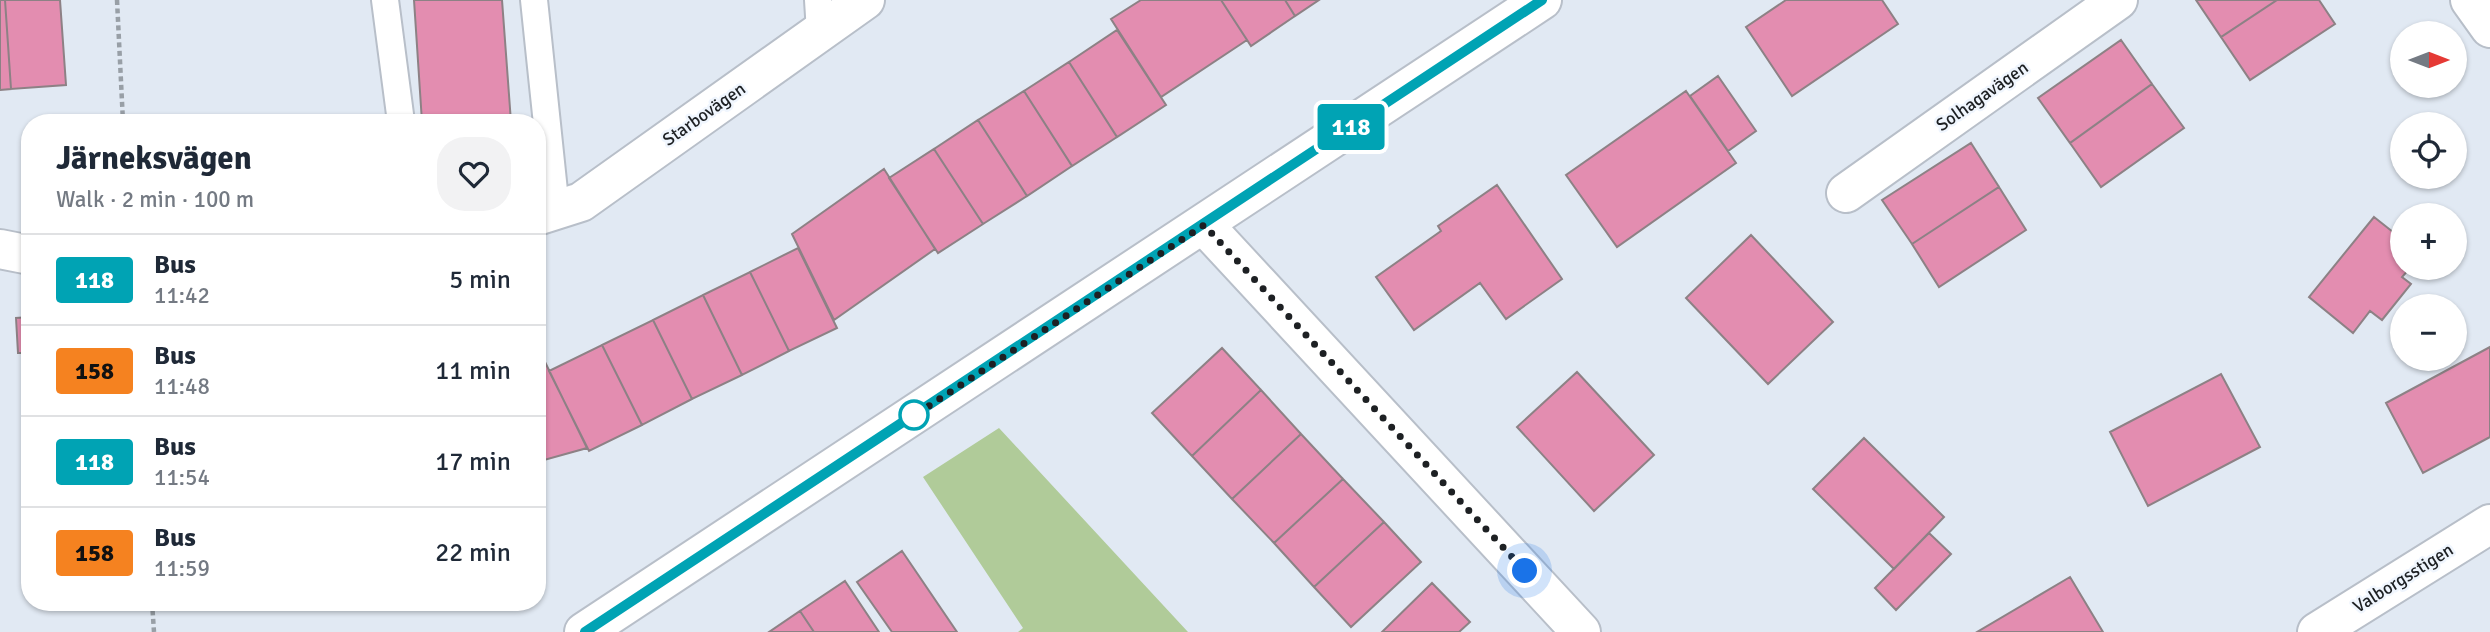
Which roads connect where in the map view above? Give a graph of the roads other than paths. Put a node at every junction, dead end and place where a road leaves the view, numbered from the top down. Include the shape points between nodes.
1 (385, 0) edge
2 (534, 0) edge
3 (865, 0) edge
4 (1542, 0) edge
5 (2118, 0) edge
6 (2470, 0) edge
7 (819, 16) edge
8 (2490, 28) edge
9 (400, 114) edge
10 (540, 114) edge
11 (1846, 193) dead end
12 (546, 213) edge
13 (1204, 225) junction
14 (0, 249) edge
15 (21, 253) edge
16 (2490, 524) edge
17 (584, 632) edge
18 (1581, 632) edge
19 (2317, 632) edge

1 - 9 lane
2 - 10 lane
3 - 7 street, Starbovägen
4 - 13 street
5 - 11 street, Solhagavägen
6 - 8 street
7 - 12 street, Starbovägen via 581,202
13 - 17 street
13 - 18 street
14 - 15 street
16 - 19 street, Valborgsstigen

